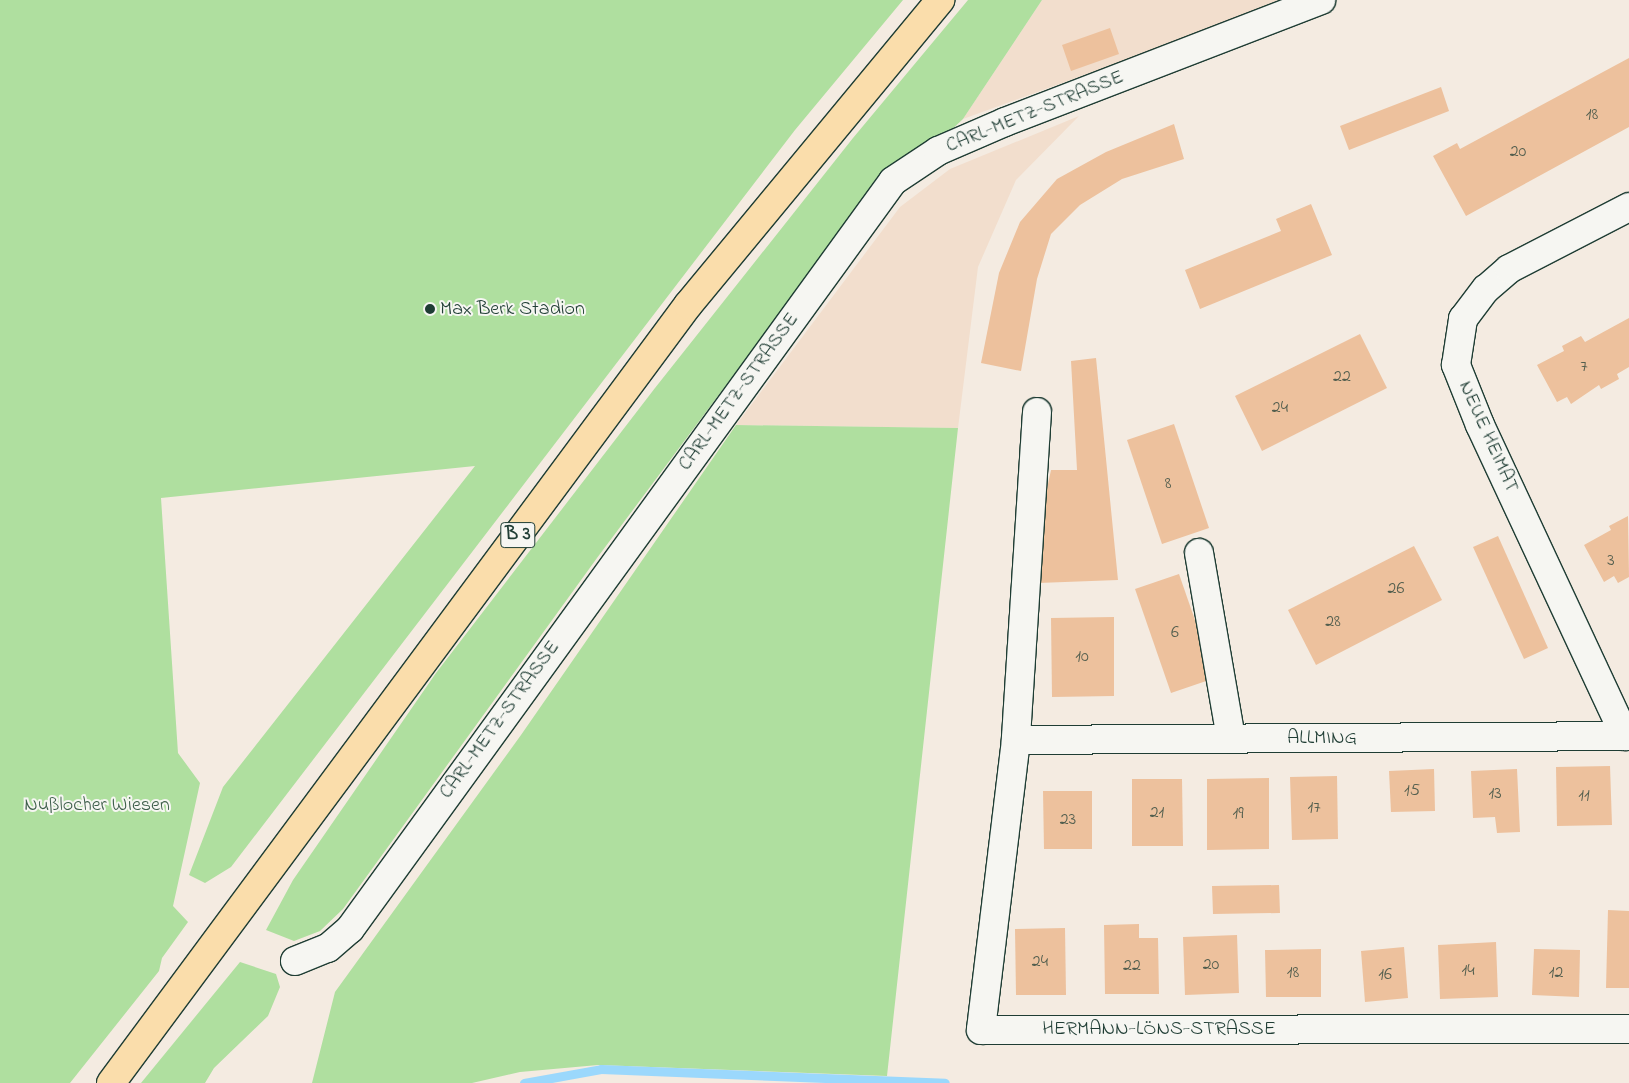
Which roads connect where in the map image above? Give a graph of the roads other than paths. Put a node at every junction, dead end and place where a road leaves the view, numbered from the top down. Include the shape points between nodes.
1 (940, 0) edge
2 (1321, 0) edge
3 (1629, 206) edge
4 (1037, 412) dead end
5 (1199, 554) dead end
6 (1627, 736) edge
7 (1231, 738) junction
8 (1016, 740) junction
9 (295, 961) dead end
10 (1629, 1029) edge
11 (111, 1083) edge

1 - 11 highway, B 3 via 688,306
2 - 9 street, CARL-METZ-STRASSE via 1004,122 938,151 893,181 350,929 328,948
3 - 6 street, NEUE HEIMAT via 1509,269 1486,289 1463,319 1456,365 1480,425
4 - 8 street
5 - 7 street
6 - 7 street, ALLMING
7 - 8 street, ALLMING
8 - 10 street, HERMANN-LÖNS-STRASSE via 981,1030

